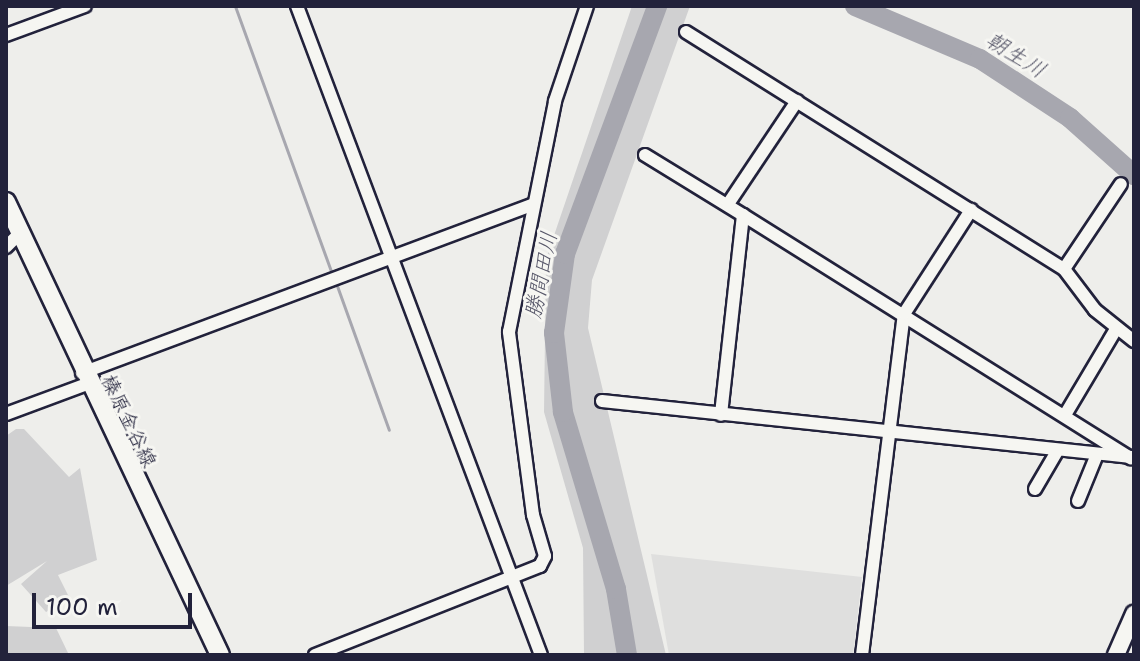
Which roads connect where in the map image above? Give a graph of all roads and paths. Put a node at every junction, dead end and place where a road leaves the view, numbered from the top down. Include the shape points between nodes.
1 (85, 6) edge
2 (297, 6) edge
3 (587, 6) edge
4 (686, 32) dead end
5 (6, 35) edge
6 (797, 101) junction
7 (645, 155) dead end
8 (1121, 184) dead end
9 (6, 202) edge
10 (728, 204) junction
11 (532, 205) junction
12 (971, 210) junction
13 (743, 215) junction
14 (12, 241) edge
15 (390, 256) junction
16 (1064, 269) junction
17 (904, 314) junction
18 (1116, 329) junction
19 (1134, 341) edge
20 (85, 378) junction
21 (602, 401) dead end
22 (6, 414) edge
23 (721, 415) junction
24 (1065, 415) junction
25 (886, 433) junction
26 (1056, 453) junction
27 (1096, 457) junction
28 (1132, 458) edge
29 (1035, 489) dead end
30 (1078, 501) dead end
31 (511, 578) junction
32 (1134, 614) edge
33 (220, 655) edge
34 (315, 655) edge
35 (541, 655) edge
36 (862, 655) edge
37 (1116, 655) edge

1 - 5 street
2 - 15 street
3 - 11 street
4 - 6 street
6 - 10 street
6 - 12 street
7 - 10 street
8 - 16 street
9 - 14 main road, 榛原金谷線
10 - 13 street
11 - 15 street
11 - 31 street via 509,332 533,515 545,556 540,566
12 - 16 street
12 - 17 street
13 - 17 street
13 - 23 street
14 - 20 main road, 榛原金谷線
15 - 20 street
15 - 31 street
16 - 18 street
17 - 24 street
17 - 25 street
18 - 19 street
18 - 24 street
20 - 22 street
20 - 33 main road, 榛原金谷線
21 - 23 street
23 - 25 street
24 - 28 street
25 - 26 street
25 - 36 street
26 - 27 street
26 - 29 street
27 - 28 street
27 - 30 street
31 - 34 street
31 - 35 street
32 - 37 street

